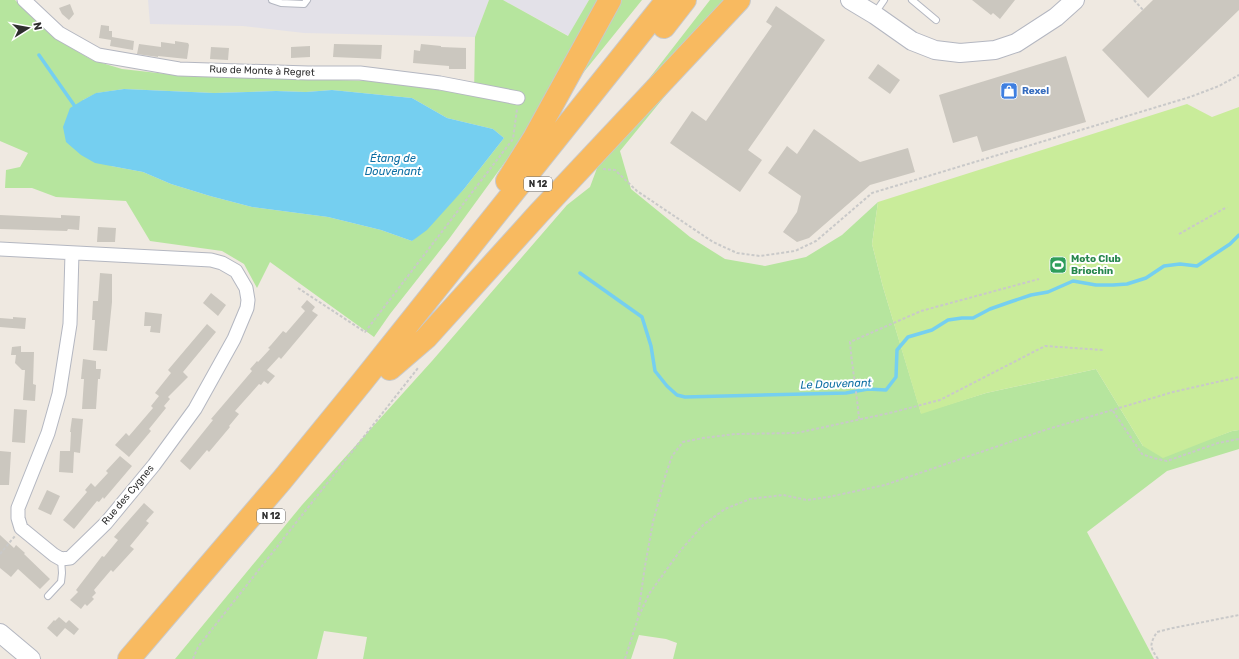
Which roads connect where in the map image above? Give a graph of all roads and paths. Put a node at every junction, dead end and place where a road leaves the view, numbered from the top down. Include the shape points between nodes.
1 (24, 0) edge
2 (272, 0) edge
3 (307, 0) edge
4 (610, 0) edge
5 (667, 0) edge
6 (685, 0) edge
7 (739, 0) edge
8 (850, 0) edge
9 (912, 0) edge
10 (1075, 0) edge
11 (1134, 0) edge
12 (879, 7) edge
13 (1143, 10) dead end
14 (936, 20) dead end
15 (1239, 75) edge
16 (518, 98) joint
17 (602, 169) dead end
18 (1228, 207) dead end
19 (1179, 234) dead end
20 (473, 242) junction
21 (0, 249) edge
22 (72, 253) junction
23 (1039, 279) dead end
24 (298, 288) dead end
25 (1103, 350) dead end
26 (421, 363) dead end
27 (390, 369) junction
28 (1239, 377) edge
29 (1112, 411) junction
30 (859, 419) junction
31 (1239, 439) edge
32 (21, 528) junction
33 (0, 554) edge
34 (61, 559) junction
35 (48, 596) dead end
36 (1239, 616) edge
37 (638, 618) junction
38 (0, 633) edge
39 (31, 659) edge
40 (129, 659) edge
41 (148, 659) edge
42 (193, 659) edge
43 (625, 659) edge
44 (1158, 659) edge

1 - 16 street, Rue de Monte à Regret via 59,33 98,55 180,69 360,73 440,83
2 - 3 lane via 304,4
4 - 20 highway, N 12 via 534,138 483,216
5 - 20 highway, N 12
6 - 27 highway, N 12
7 - 27 highway via 538,213 426,338
8 - 12 main road
9 - 14 lane
10 - 12 main road via 1056,17 1016,43 995,50 960,53 935,50 912,41
11 - 13 path
15 - 17 path via 1190,97 872,193 816,241 795,251 760,256 737,253 714,242 637,190 615,170
16 - 24 path via 513,139 365,332
18 - 19 path
20 - 40 highway, N 12 via 282,480
21 - 22 street, Rue des Cygnes
22 - 32 street via 70,324 58,394 48,433 18,508
22 - 34 street, Rue des Cygnes via 211,260 236,271 246,288 248,300 234,339 195,409 154,465 106,523 70,558
23 - 30 path via 921,311 850,342
25 - 30 path via 1045,346 940,400
26 - 42 path via 198,647
27 - 41 highway, N 12 via 296,486
28 - 29 path via 1173,392
29 - 31 path via 1142,454 1153,458 1167,460 1218,443
29 - 37 path via 1007,443 885,485 807,500 783,494 750,499 725,509 703,525 680,551 648,594
30 - 37 path via 797,433 735,434 684,442 672,456 653,522
32 - 33 path
32 - 34 street
34 - 35 lane via 61,582
36 - 44 path via 1157,632 1151,648
37 - 43 path
38 - 39 main road

